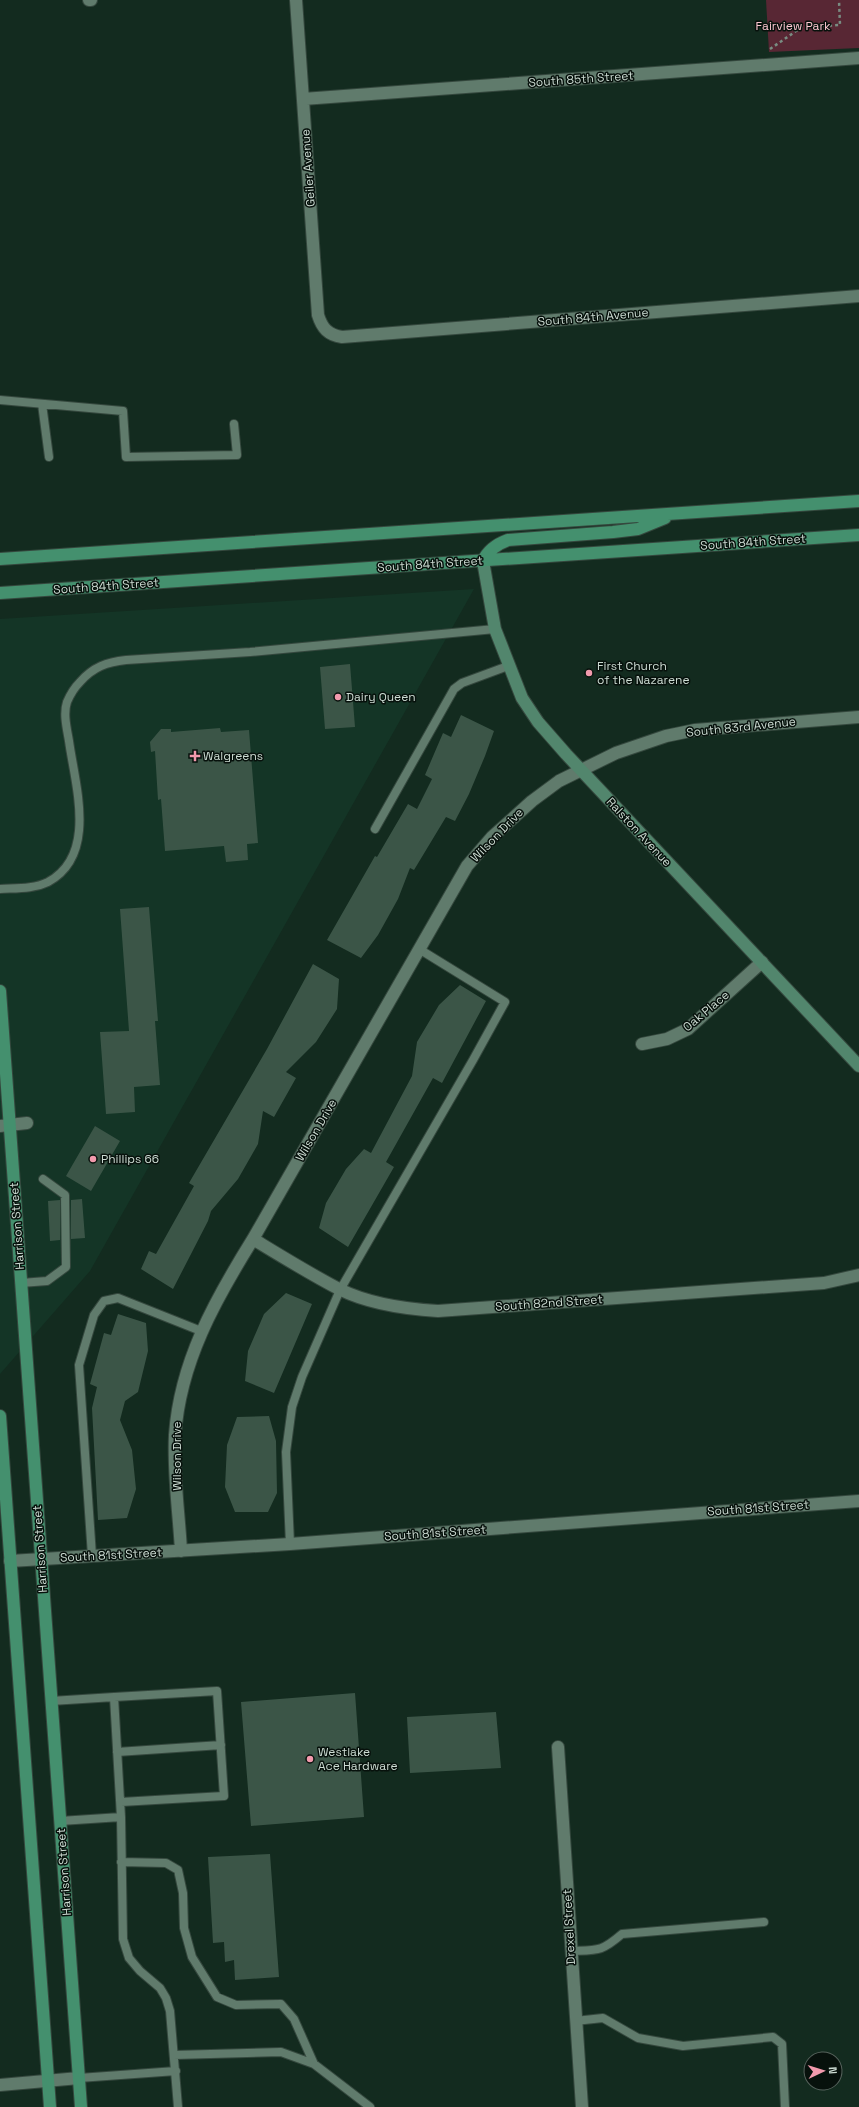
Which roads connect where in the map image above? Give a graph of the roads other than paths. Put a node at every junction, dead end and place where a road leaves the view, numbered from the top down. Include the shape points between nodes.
1 (296, 0) edge
2 (859, 58) edge
3 (302, 99) junction
4 (859, 296) edge
5 (328, 333) joint
6 (0, 400) edge
7 (42, 404) junction
8 (234, 424) dead end
9 (48, 456) dead end
10 (859, 501) edge
11 (677, 514) junction
12 (859, 535) edge
13 (0, 559) edge
14 (483, 561) junction
15 (0, 593) edge
16 (495, 629) junction
17 (508, 666) junction
18 (859, 717) edge
19 (581, 770) junction
20 (375, 829) dead end
21 (0, 889) edge
22 (420, 949) junction
23 (762, 962) junction
24 (0, 990) edge
25 (642, 1044) dead end
26 (859, 1066) edge
27 (27, 1123) dead end
28 (5, 1125) edge
29 (43, 1179) dead end
30 (253, 1239) junction
31 (859, 1275) edge
32 (21, 1282) junction
33 (340, 1290) junction
34 (202, 1331) junction
35 (0, 1416) edge
36 (859, 1501) edge
37 (290, 1544) junction
38 (181, 1551) junction
39 (92, 1556) junction
40 (41, 1559) junction
41 (10, 1561) junction
42 (114, 1697) junction
43 (51, 1700) junction
44 (221, 1744) junction
45 (558, 1747) dead end
46 (117, 1752) junction
47 (121, 1802) junction
48 (121, 1817) junction
49 (60, 1821) junction
50 (121, 1862) junction
51 (764, 1922) dead end
52 (571, 1951) junction
53 (575, 2021) junction
54 (174, 2055) junction
55 (314, 2064) junction
56 (176, 2070) junction
57 (79, 2078) junction
58 (48, 2081) junction
59 (0, 2085) edge
60 (50, 2107) edge
61 (81, 2107) edge
62 (178, 2107) edge
63 (370, 2107) edge
64 (582, 2107) edge
65 (785, 2107) edge

1 - 3 street, Geiler Avenue
2 - 3 street, South 85th Street
3 - 5 street, Geiler Avenue via 318,315
4 - 5 street, South 84th Avenue via 342,337
6 - 7 lane
7 - 8 lane via 123,411 126,457 237,455
7 - 9 lane
10 - 11 main road
11 - 13 main road
11 - 14 main road via 638,529 508,540 497,544 486,554
12 - 14 main road, South 84th Street
14 - 15 main road, South 84th Street
14 - 16 street, Ralston Avenue
16 - 17 street, Ralston Avenue
16 - 21 lane via 250,652 126,660 93,669 76,686 67,703 66,722 80,834 73,855 59,874 48,882
17 - 19 street, Ralston Avenue via 526,704 538,722
17 - 20 lane via 462,683 454,689
18 - 19 street, South 83rd Avenue via 695,730 666,736 616,753
19 - 22 street, Wilson Drive via 559,781 532,801 492,837 467,866
19 - 23 street, Ralston Avenue
22 - 30 street, Wilson Drive
22 - 33 lane via 505,1002
23 - 25 street, Oak Place via 688,1029 667,1039
23 - 26 street, Ralston Avenue
24 - 28 main road, Harrison Street
27 - 28 street
28 - 32 main road, Harrison Street
29 - 32 lane via 65,1196 66,1266 46,1280
30 - 33 street, South 82nd Street
30 - 34 street, Wilson Drive via 229,1277
31 - 33 street, South 82nd Street via 824,1283 438,1311 407,1309 374,1302
32 - 40 main road, Harrison Street
33 - 37 lane via 302,1377 292,1407 286,1452
34 - 38 street, Wilson Drive via 186,1374 175,1436
34 - 39 lane via 118,1298 104,1302 94,1315 79,1365
35 - 41 main road
36 - 37 street, South 81st Street
37 - 38 street, South 81st Street
38 - 39 street, South 81st Street
39 - 40 street, South 81st Street
40 - 41 street, South 81st Street
40 - 43 main road, Harrison Street
41 - 58 main road
42 - 43 lane
42 - 44 lane via 217,1691
42 - 46 lane
43 - 49 main road, Harrison Street
44 - 46 lane
44 - 47 lane via 224,1796
45 - 52 street, Drexel Street
46 - 47 lane
47 - 48 lane
48 - 49 lane
48 - 50 lane
49 - 57 main road, Harrison Street
50 - 54 lane via 123,1939 129,1958 160,1988 166,1998 170,2011
50 - 55 lane via 166,1863 178,1870 183,1893 184,1928 192,1957 217,1996 236,2005 281,2004 294,2019
51 - 52 lane via 622,1934 598,1950
52 - 53 street, Drexel Street
53 - 64 street, Drexel Street
53 - 65 lane via 603,2018 638,2038 683,2046 773,2037 782,2044
54 - 55 lane via 280,2052
54 - 56 lane
55 - 63 lane
56 - 57 lane
56 - 62 lane
57 - 58 street
57 - 61 main road, Harrison Street
58 - 59 street
58 - 60 main road

